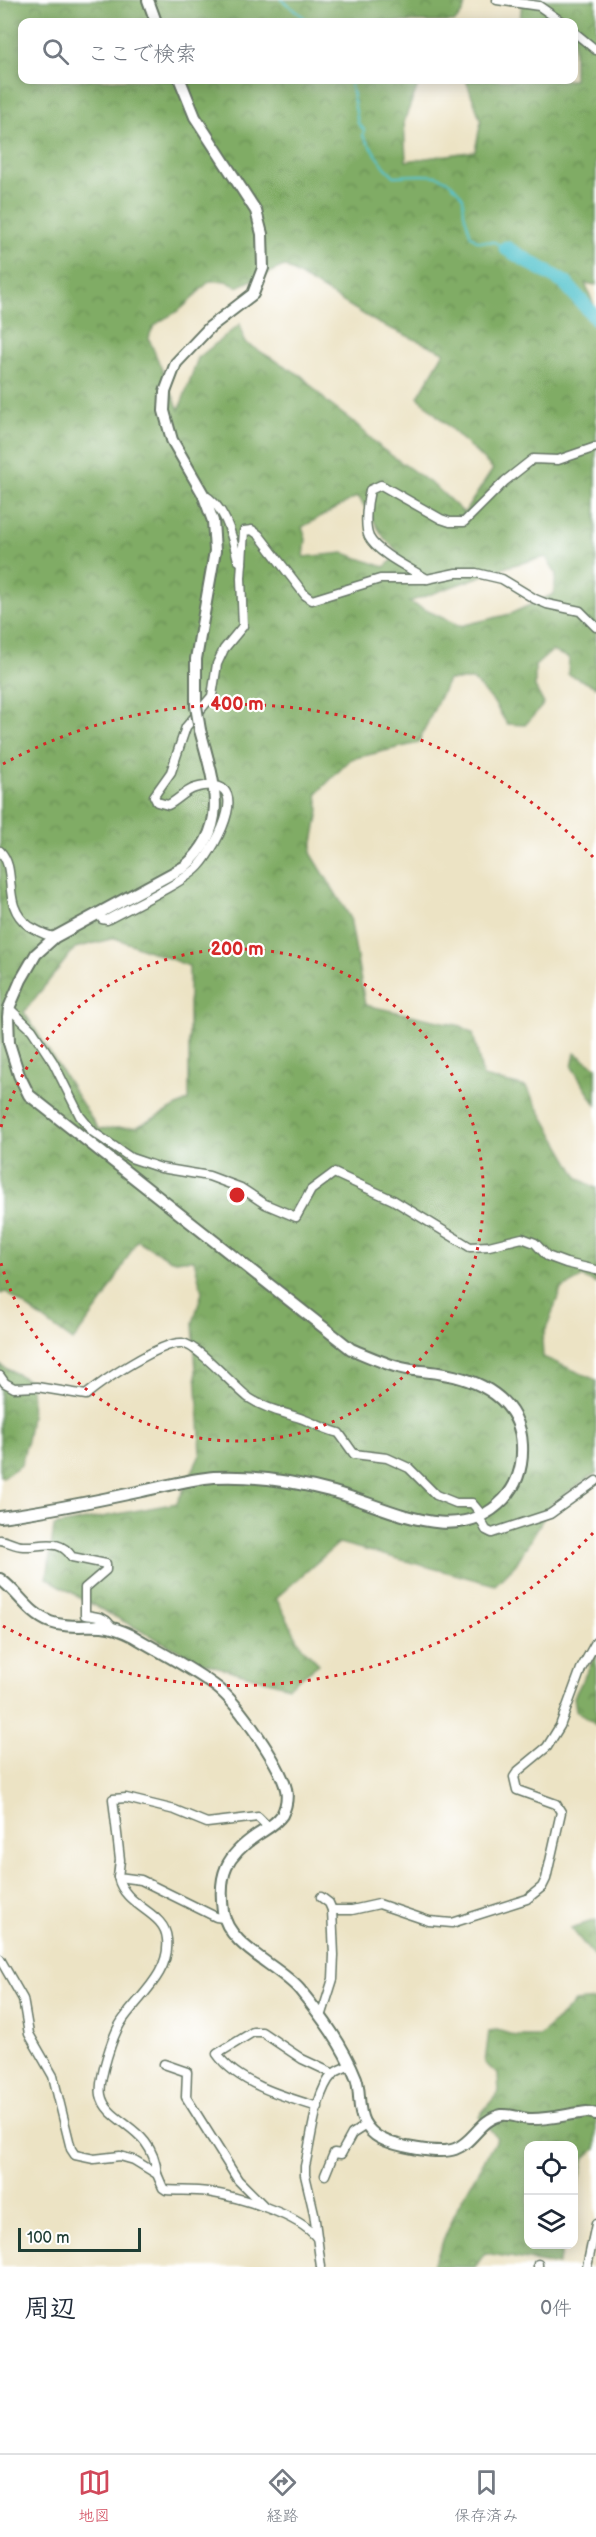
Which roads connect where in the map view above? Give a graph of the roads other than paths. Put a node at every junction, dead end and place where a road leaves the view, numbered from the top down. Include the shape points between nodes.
1 (148, 0) edge
2 (497, 0) edge
3 (155, 18) edge
4 (556, 18) edge
5 (578, 36) edge
6 (596, 50) edge
7 (182, 84) edge
8 (596, 447) edge
9 (203, 494) junction
10 (242, 563) junction
11 (427, 579) junction
12 (596, 627) edge
13 (213, 786) junction
14 (0, 851) edge
15 (56, 937) junction
16 (9, 1008) junction
17 (596, 1269) edge
18 (0, 1376) edge
19 (596, 1481) edge
20 (0, 1517) edge
21 (481, 1517) junction
22 (0, 1540) edge
23 (0, 1579) edge
24 (112, 1628) junction
25 (596, 1642) edge
26 (268, 1827) junction
27 (118, 1877) junction
28 (321, 1897) dead end
29 (332, 1910) junction
30 (224, 1918) junction
31 (0, 1959) edge
32 (321, 2017) junction
33 (164, 2064) dead end
34 (350, 2065) junction
35 (334, 2074) junction
36 (318, 2107) junction
37 (596, 2114) edge
38 (366, 2125) junction
39 (157, 2174) junction
40 (326, 2175) dead end
41 (266, 2209) junction
42 (596, 2224) edge
43 (317, 2238) junction
44 (321, 2267) edge
45 (587, 2267) edge

1 - 3 street
2 - 4 street via 539,6
5 - 6 street
7 - 9 street via 195,117 256,211 262,234 263,268 253,294 210,327 176,363 165,392 164,411 172,440
8 - 11 street via 558,460 533,459 464,522 441,519 381,485 370,490 370,538 387,554
9 - 10 street via 216,503
9 - 13 street, bridge via 213,521 215,551 196,658 196,706
10 - 11 street via 244,531 252,530 312,600 380,579
10 - 13 street via 243,626 224,649 217,664 212,696 186,727 171,772 156,792 155,800 168,805 193,788
11 - 12 street via 456,573 489,575 535,599 580,611
13 - 15 street via 214,819 206,843 196,856 165,878
14 - 15 street via 5,861 5,901 9,910 18,921
15 - 16 street via 36,954
16 - 17 street via 32,1030 93,1132 131,1158 209,1176 296,1217 311,1190 334,1173 393,1200 470,1247 522,1238 535,1243 547,1256
16 - 21 street via 9,1043 29,1095 217,1244 351,1349 403,1368 475,1382 502,1398 522,1437 521,1467 507,1496
18 - 21 street via 14,1388 37,1387 86,1395 105,1379 170,1344 186,1344 251,1399 277,1413 339,1433 354,1454 387,1458 410,1467 436,1496 456,1503 472,1503
19 - 21 street via 550,1514 521,1524 492,1533 486,1530
20 - 21 street via 45,1512 211,1477 257,1476 335,1492 439,1523
22 - 24 street via 23,1546 56,1544 72,1557 106,1564 106,1570 85,1588 85,1615 104,1618
23 - 24 street via 48,1621 61,1626
24 - 26 street via 133,1636 218,1688 242,1714 286,1788 284,1811
25 - 29 street via 560,1726 547,1747 514,1777 517,1790 556,1804 561,1812 542,1887 527,1899 446,1924 379,1904
26 - 27 street via 258,1817 207,1823 175,1810 126,1798 113,1799 120,1860
26 - 30 street via 235,1852 226,1866 222,1880
27 - 30 street via 141,1880
27 - 39 street via 123,1893 164,1928 168,1943 149,1988 121,2022 101,2073 101,2097 110,2111 149,2146 155,2156
28 - 29 street
29 - 32 street via 333,1979
30 - 32 street via 239,1941 298,1988
31 - 39 street via 23,1999 29,2034 53,2076 72,2152 84,2158 120,2156
32 - 34 street
33 - 41 street via 188,2072 186,2097 238,2180
34 - 35 street
34 - 38 street
35 - 36 street
35 - 36 street via 302,2059 262,2032 254,2032 217,2054 251,2082
36 - 43 street via 305,2175
37 - 38 street via 530,2119 504,2115 486,2121 464,2143 443,2151 386,2141
38 - 40 street via 352,2134 340,2154 334,2153
39 - 41 street via 166,2190 223,2195
41 - 43 street via 301,2222
42 - 45 street
43 - 44 street

